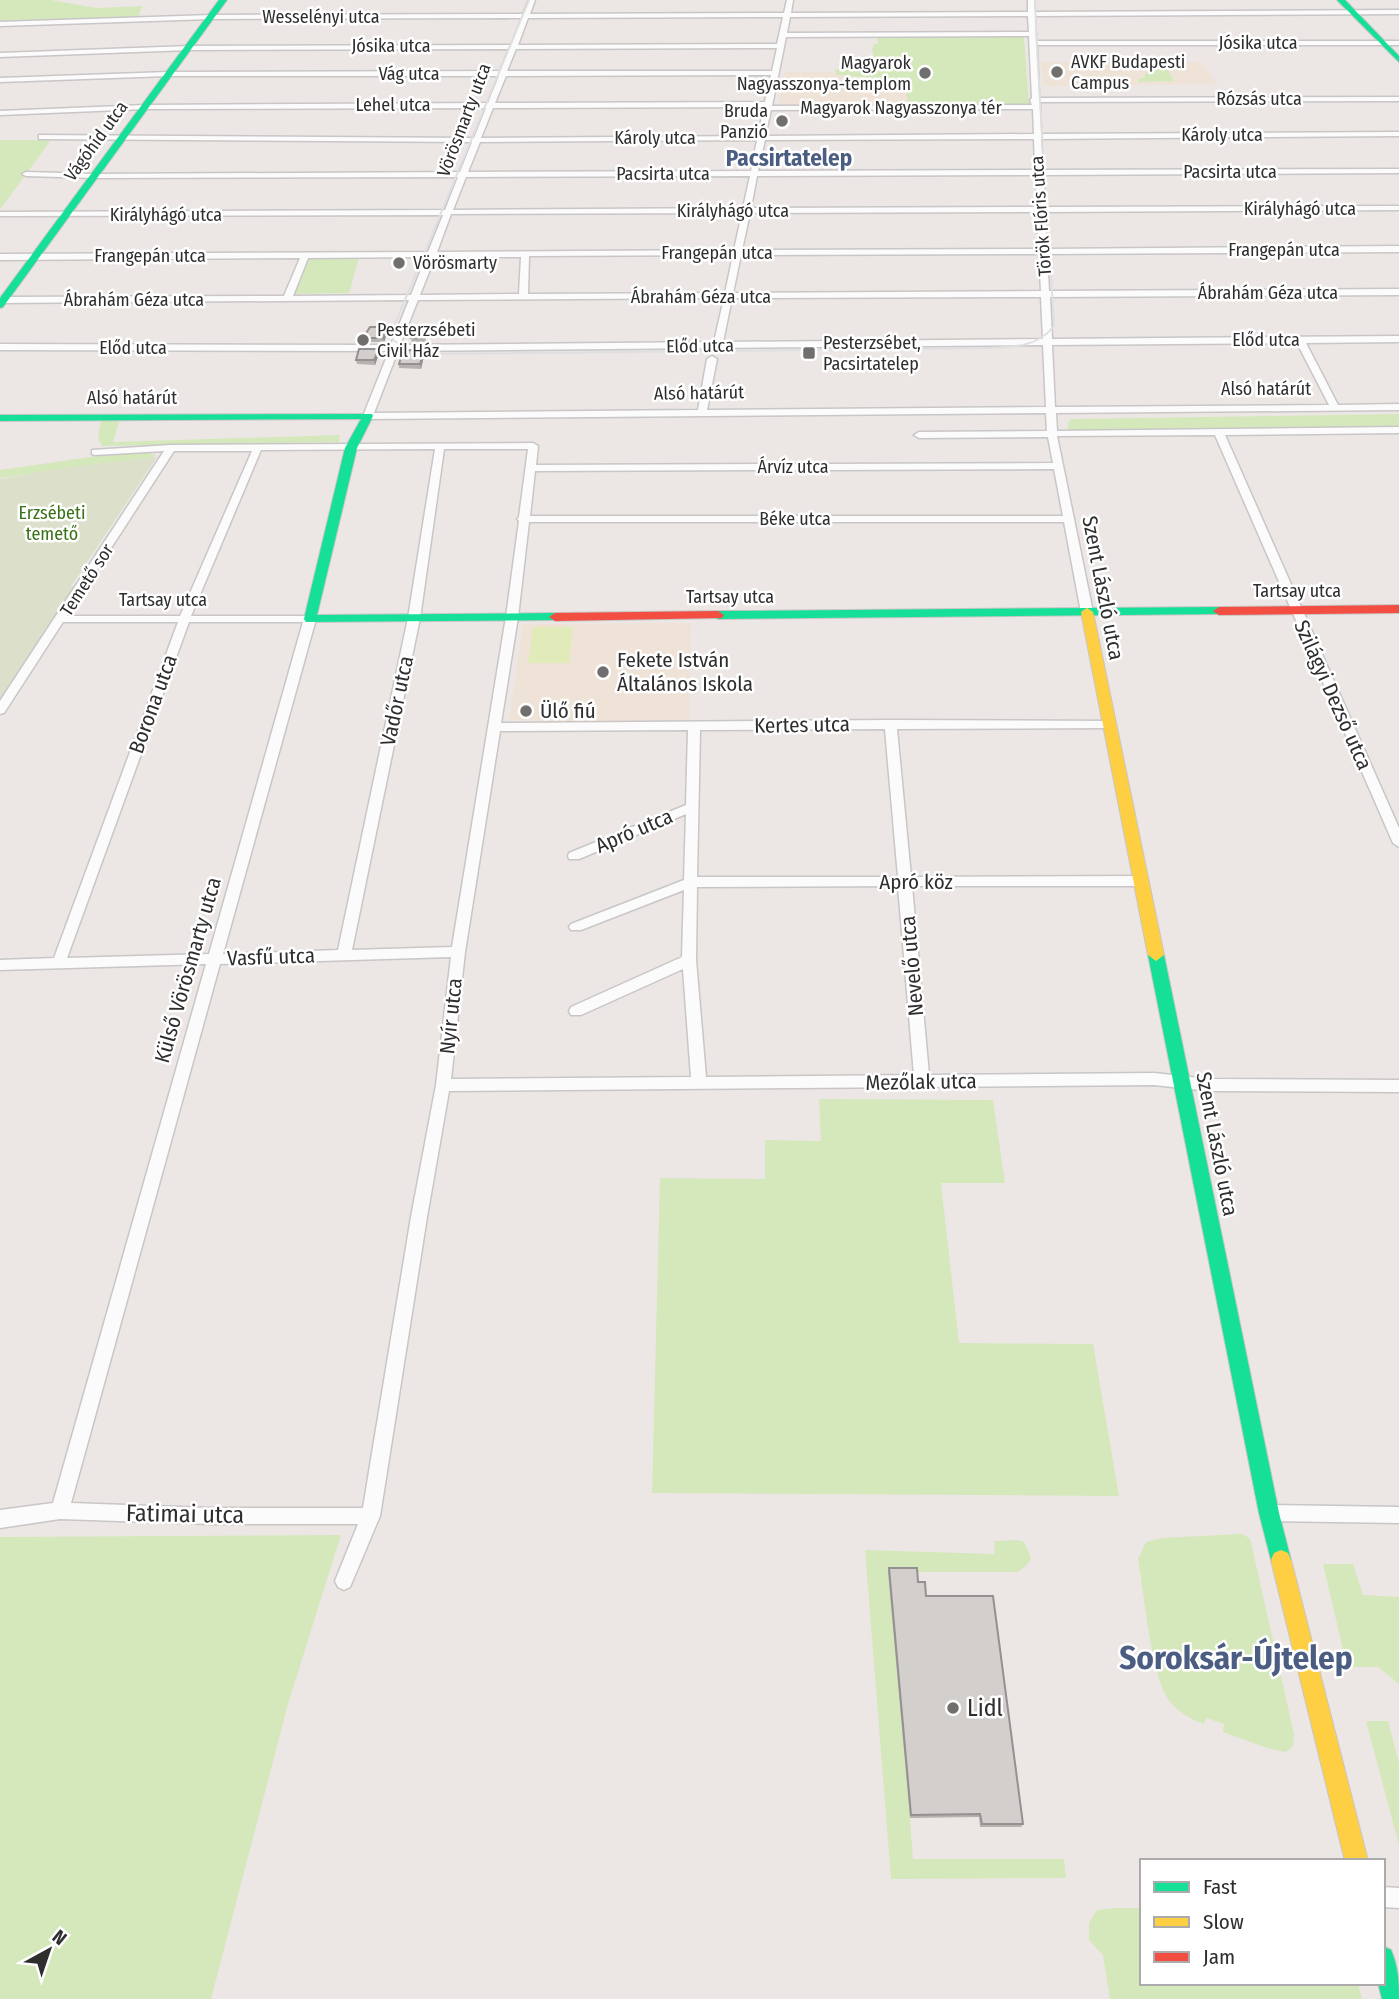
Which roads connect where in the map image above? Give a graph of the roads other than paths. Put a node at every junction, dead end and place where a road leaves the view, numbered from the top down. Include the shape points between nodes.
1 (223, 0) edge
2 (532, 0) edge
3 (790, 0) edge
4 (1031, 0) edge
5 (1341, 0) edge
6 (884, 12) junction
7 (1399, 12) edge
8 (1353, 13) junction
9 (787, 15) junction
10 (1032, 15) junction
11 (525, 16) junction
12 (211, 17) junction
13 (0, 24) edge
14 (784, 35) junction
15 (879, 35) junction
16 (1032, 39) junction
17 (1391, 43) edge
18 (514, 45) junction
19 (782, 46) junction
20 (189, 48) junction
21 (0, 55) edge
22 (1399, 60) edge
23 (775, 73) junction
24 (168, 74) junction
25 (502, 74) junction
26 (0, 80) edge
27 (1399, 99) edge
28 (1034, 104) junction
29 (491, 105) junction
30 (767, 106) junction
31 (145, 107) junction
32 (63, 110) junction
33 (0, 113) edge
34 (56, 119) dead end
35 (49, 128) dead end
36 (1399, 134) edge
37 (1036, 136) junction
38 (760, 138) junction
39 (121, 139) junction
40 (478, 139) junction
41 (1399, 171) edge
42 (1039, 172) junction
43 (754, 173) junction
44 (26, 174) dead end
45 (463, 175) junction
46 (94, 176) junction
47 (1399, 208) edge
48 (1041, 210) junction
49 (746, 211) junction
50 (449, 212) junction
51 (0, 214) edge
52 (66, 215) junction
53 (1399, 249) edge
54 (1044, 251) junction
55 (739, 252) junction
56 (433, 254) junction
57 (525, 254) junction
58 (304, 255) junction
59 (0, 257) edge
60 (36, 257) junction
61 (1399, 292) edge
62 (1047, 294) junction
63 (729, 297) junction
64 (523, 298) junction
65 (416, 299) junction
66 (287, 300) junction
67 (1, 302) edge
68 (1399, 338) edge
69 (1049, 340) junction
70 (1300, 340) junction
71 (718, 346) junction
72 (0, 347) edge
73 (396, 348) junction
74 (712, 359) dead end
75 (1399, 407) edge
76 (1335, 408) junction
77 (1052, 410) junction
78 (702, 413) junction
79 (368, 416) junction
80 (0, 418) edge
81 (1396, 430) edge
82 (1219, 432) junction
83 (1052, 433) junction
84 (919, 435) dead end
85 (1399, 440) edge
86 (353, 443) junction
87 (440, 446) junction
88 (258, 447) junction
89 (172, 448) junction
90 (95, 452) dead end
91 (1057, 466) junction
92 (530, 468) junction
93 (522, 519) junction
94 (1068, 519) junction
95 (1295, 610) junction
96 (1399, 610) edge
97 (1087, 612) junction
98 (512, 617) junction
99 (414, 618) junction
100 (61, 619) junction
101 (310, 619) junction
102 (184, 620) junction
103 (0, 710) edge
104 (891, 724) junction
105 (1109, 724) junction
106 (694, 726) junction
107 (495, 727) junction
108 (694, 806) junction
109 (1399, 843) edge
110 (574, 856) dead end
111 (1141, 881) junction
112 (691, 882) junction
113 (905, 882) junction
114 (576, 927) dead end
115 (458, 952) junction
116 (344, 955) junction
117 (213, 959) junction
118 (689, 960) junction
119 (0, 965) edge
120 (58, 965) junction
121 (576, 1011) dead end
122 (922, 1082) junction
123 (1183, 1082) junction
124 (699, 1084) junction
125 (443, 1085) junction
126 (1399, 1086) edge
127 (60, 1511) junction
128 (1269, 1513) junction
129 (1399, 1515) edge
130 (371, 1516) junction
131 (0, 1519) edge
132 (344, 1581) dead end
133 (1356, 1859) edge
134 (1385, 1965) edge
135 (1394, 1999) edge

1 - 12 street, Vágóhíd utca
2 - 11 street, Vörösmarty utca
3 - 9 street
4 - 10 street, Török Flóris utca
5 - 8 street
6 - 9 street, Wesselényi utca
6 - 10 street, Wesselényi utca
6 - 15 street
7 - 8 street, Wesselényi utca
8 - 10 street, Wesselényi utca
8 - 17 street
9 - 11 street, Wesselényi utca
9 - 14 street
10 - 16 street, Török Flóris utca
11 - 12 street, Wesselényi utca
11 - 18 street, Vörösmarty utca
12 - 13 street, Wesselényi utca
12 - 20 street, Vágóhíd utca
14 - 15 street
14 - 19 street
15 - 16 street
16 - 17 street, Jósika utca
16 - 28 street, Török Flóris utca
17 - 22 street
18 - 19 street, Jósika utca
18 - 20 street, Jósika utca
18 - 25 street, Vörösmarty utca
19 - 23 street
20 - 21 street, Jósika utca
20 - 24 street, Vágóhíd utca
23 - 25 street, Vág utca
23 - 30 street
24 - 25 street, Vág utca
24 - 26 street, Vág utca
24 - 31 street, Vágóhíd utca
25 - 29 street, Vörösmarty utca
27 - 28 street, Rózsás utca
28 - 30 street, Magyarok Nagyasszonya tér
28 - 37 street, Török Flóris utca
29 - 30 street, Lehel utca
29 - 31 street, Lehel utca
29 - 40 street, Vörösmarty utca
30 - 38 street
31 - 32 street, Lehel utca
31 - 39 street, Vágóhíd utca
32 - 33 street, Lehel utca
32 - 34 street
35 - 39 street, Károly utca via 42,136
36 - 37 street, Károly utca
37 - 38 street, Károly utca
37 - 42 street, Török Flóris utca
38 - 40 street, Károly utca
38 - 43 street
39 - 40 street, Károly utca
39 - 46 street, Vágóhíd utca
40 - 45 street, Vörösmarty utca
41 - 42 street, Pacsirta utca
42 - 43 street, Pacsirta utca
42 - 48 street, Török Flóris utca
43 - 45 street, Pacsirta utca
43 - 49 street
44 - 46 street, Pacsirta utca
45 - 46 street, Pacsirta utca
45 - 50 street, Vörösmarty utca
46 - 52 street, Vágóhíd utca
47 - 48 street, Királyhágó utca
48 - 49 street, Királyhágó utca
48 - 54 street, Török Flóris utca
49 - 50 street, Királyhágó utca
49 - 55 street
50 - 52 street, Királyhágó utca
50 - 56 street, Vörösmarty utca
51 - 52 street, Királyhágó utca
52 - 60 street, Vágóhíd utca
53 - 54 street, Frangepán utca
54 - 55 street, Frangepán utca
54 - 62 street, Török Flóris utca
55 - 57 street, Frangepán utca
55 - 63 street
56 - 57 street, Frangepán utca
56 - 58 street, Frangepán utca
56 - 65 street, Vörösmarty utca
57 - 64 street
58 - 60 street, Frangepán utca
58 - 66 street
59 - 60 street, Frangepán utca
60 - 67 street, Vágóhíd utca
61 - 62 street, Ábrahám Géza utca
62 - 63 street, Ábrahám Géza utca
62 - 69 street, Török Flóris utca
63 - 64 street, Ábrahám Géza utca
63 - 71 street
64 - 65 street, Ábrahám Géza utca
65 - 66 street, Ábrahám Géza utca
65 - 73 street
66 - 67 street, Ábrahám Géza utca
68 - 70 street, Előd utca
69 - 70 street, Előd utca
69 - 71 street, Előd utca
69 - 77 street, Török Flóris utca
70 - 76 street
71 - 73 street, Előd utca
72 - 73 street, Előd utca
73 - 79 street
74 - 78 street
75 - 76 street, Alsó határút
76 - 77 street, Alsó határút
77 - 78 street, Alsó határút
77 - 83 street, Török Flóris utca
78 - 79 street, Alsó határút
79 - 80 street, Alsó határút
79 - 86 street
81 - 82 street, Alsó határút
81 - 85 street
82 - 83 street, Alsó határút
82 - 95 street, Szilágyi Dezső utca
83 - 84 street, Alsó határút
83 - 91 street, Szent László utca
86 - 87 street
86 - 88 street
86 - 101 street, Külső Vörösmarty utca
87 - 92 street, Nyír utca via 533,446
87 - 99 street, Vadőr utca
88 - 89 street
88 - 102 street, Borona utca
89 - 90 street
89 - 100 street, Temető sor
91 - 92 street, Árvíz utca
91 - 94 street, Szent László utca
92 - 93 street, Nyír utca
93 - 94 street, Béke utca
93 - 98 street, Nyír utca
94 - 97 street, Szent László utca
95 - 96 street, Tartsay utca
95 - 97 street, Tartsay utca
95 - 109 street, Szilágyi Dezső utca
97 - 98 street, Tartsay utca
97 - 105 street, Szent László utca
98 - 99 street, Tartsay utca
98 - 107 street, Nyír utca
99 - 101 street, Tartsay utca
99 - 116 street, Vadőr utca
100 - 102 street, Tartsay utca
100 - 103 street, Temető sor
101 - 102 street, Tartsay utca
101 - 117 street, Külső Vörösmarty utca
102 - 120 street, Borona utca
104 - 105 street, Kertes utca
104 - 106 street, Kertes utca
104 - 113 street, Nevelő utca
105 - 111 street, Szent László utca
106 - 107 street, Kertes utca
106 - 108 street, Apró utca
107 - 115 street, Nyír utca
108 - 110 street, Apró utca
108 - 112 street, Apró utca
111 - 113 street, Apró köz
111 - 123 street, Szent László utca
112 - 113 street, Apró köz
112 - 114 street
112 - 118 street, Apró utca
113 - 122 street, Nevelő utca
115 - 116 street, Vasfű utca
115 - 125 street, Nyír utca
116 - 117 street, Vasfű utca
117 - 120 street, Vasfű utca
117 - 127 street, Külső Vörösmarty utca
118 - 121 street
118 - 124 street, Apró utca
119 - 120 street, Vasfű utca
122 - 123 street, Mezőlak utca
122 - 124 street, Mezőlak utca
123 - 126 street, Mezőlak utca
123 - 128 street, Szent László utca
124 - 125 street, Mezőlak utca
125 - 130 street, Nyír utca
127 - 130 street, Fatimai utca
127 - 131 street, Fatimai utca
128 - 129 street
128 - 133 street, Szent László utca
130 - 132 street, Nyír utca
134 - 135 street

